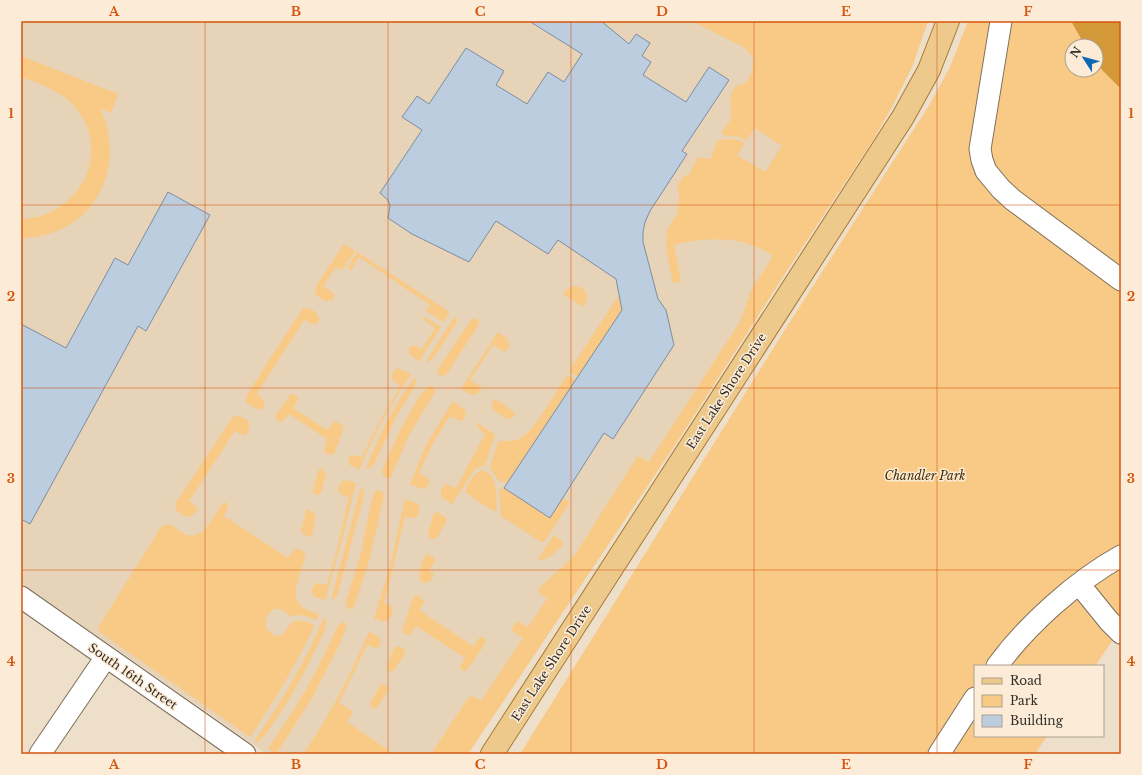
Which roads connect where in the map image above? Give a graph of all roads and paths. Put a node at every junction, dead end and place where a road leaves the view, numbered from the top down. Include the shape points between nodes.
1 (948, 21) edge
2 (1001, 21) edge
3 (1121, 280) edge
4 (1121, 556) edge
5 (1079, 584) junction
6 (21, 597) edge
7 (1121, 633) edge
8 (106, 657) junction
9 (998, 665) edge
10 (974, 700) edge
11 (942, 753) edge
12 (40, 754) edge
13 (244, 754) edge
14 (492, 754) edge

1 - 14 main road, East Lake Shore Drive via 929,70 902,117
2 - 3 street via 980,148 986,171 1013,200
4 - 5 street
5 - 7 street
5 - 9 street via 1040,618
6 - 8 street, South 16th Street
8 - 12 street
8 - 13 street, South 16th Street
10 - 11 street

